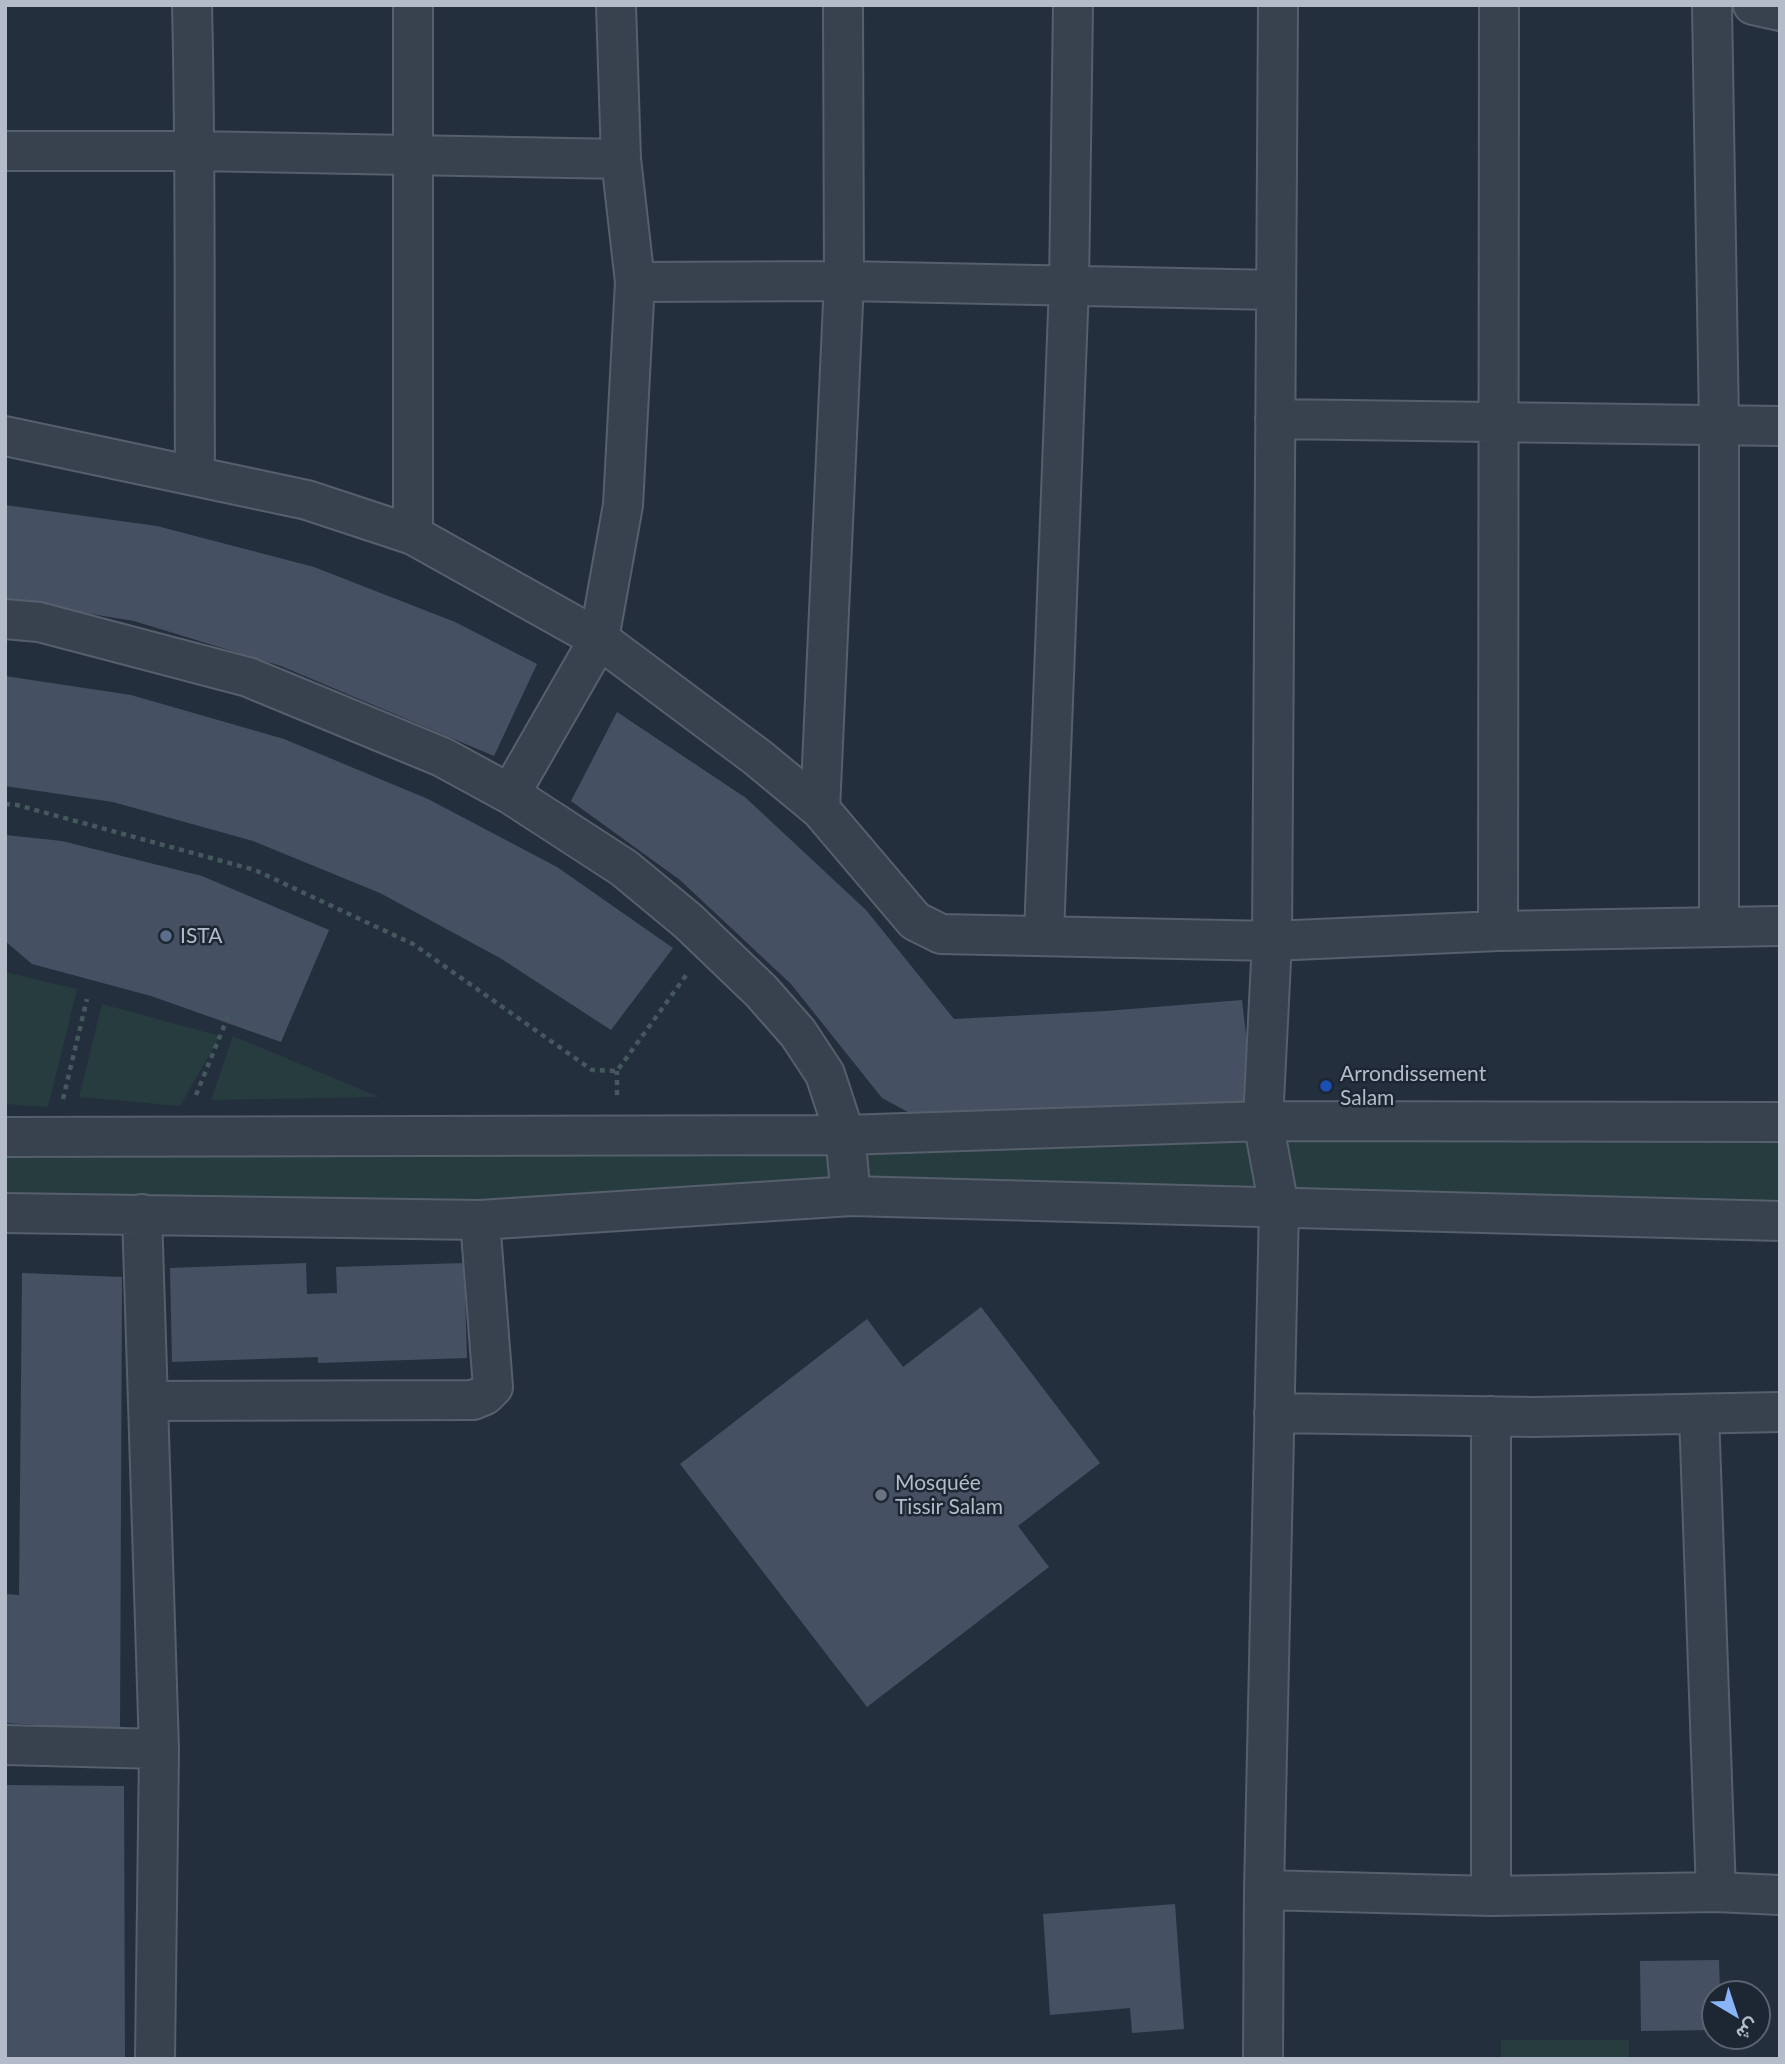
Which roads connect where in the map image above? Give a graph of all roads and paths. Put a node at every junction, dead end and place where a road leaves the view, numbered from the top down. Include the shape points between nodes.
1 (192, 5) edge
2 (413, 5) edge
3 (616, 5) edge
4 (843, 5) edge
5 (1073, 5) edge
6 (1278, 5) edge
7 (1499, 5) edge
8 (1712, 5) edge
9 (1753, 5) edge
10 (1780, 11) edge
11 (5, 151) edge
12 (195, 151) junction
13 (414, 155) junction
14 (621, 159) junction
15 (845, 281) junction
16 (635, 282) junction
17 (1069, 286) junction
18 (1276, 290) junction
19 (1275, 419) junction
20 (1500, 422) junction
21 (1718, 425) junction
22 (1780, 426) edge
23 (5, 436) edge
24 (195, 475) junction
25 (413, 535) junction
26 (5, 619) edge
27 (599, 639) junction
28 (510, 794) junction
29 (5, 804) edge
30 (820, 809) junction
31 (1780, 926) edge
32 (1719, 927) junction
33 (1498, 930) junction
34 (1044, 934) junction
35 (1272, 941) junction
36 (710, 942) junction
37 (87, 999) dead end
38 (229, 1014) dead end
39 (1263, 1121) junction
40 (1780, 1122) edge
41 (180, 1135) junction
42 (845, 1135) junction
43 (5, 1137) edge
44 (54, 1137) junction
45 (851, 1196) junction
46 (1279, 1207) junction
47 (5, 1213) edge
48 (142, 1214) junction
49 (480, 1220) junction
50 (1780, 1221) edge
51 (148, 1401) junction
52 (1780, 1412) edge
53 (1275, 1413) junction
54 (1699, 1414) junction
55 (1491, 1416) junction
56 (5, 1745) edge
57 (159, 1749) junction
58 (1264, 1890) junction
59 (1716, 1892) junction
60 (1780, 1895) edge
61 (1492, 1896) junction
62 (155, 2059) edge
63 (1263, 2059) edge

1 - 12 street
2 - 13 street
3 - 14 street
4 - 15 street
5 - 17 street
6 - 18 street
7 - 20 street
8 - 21 street
9 - 10 street
11 - 12 street
12 - 13 street
12 - 24 street
13 - 14 street
13 - 25 street
14 - 16 street
15 - 16 street
15 - 17 street
15 - 30 street
16 - 27 street via 623,505
17 - 18 street
17 - 34 street
18 - 19 street
19 - 20 street
19 - 35 street
20 - 21 street
20 - 33 street
21 - 22 street
21 - 32 street
23 - 24 street
24 - 25 street via 307,500
25 - 27 street
26 - 28 street via 39,622 248,677 442,757
27 - 28 street
27 - 30 street
28 - 36 street via 624,868
29 - 36 path via 256,870 413,944 592,1070 617,1072
30 - 34 street via 915,921 941,934
31 - 32 street
32 - 33 street
33 - 35 street
34 - 35 street
35 - 39 street
36 - 42 street via 798,1033 825,1074
37 - 44 path
38 - 41 path
39 - 40 street
39 - 42 street
39 - 46 street
41 - 42 street
41 - 44 street
42 - 45 street
43 - 44 street
45 - 46 street
45 - 49 street
46 - 50 street
46 - 53 street
47 - 48 street
48 - 49 street
48 - 51 street
49 - 51 street via 493,1387 485,1395 473,1400
51 - 57 street
52 - 54 street
53 - 55 street
53 - 58 street
54 - 55 street
54 - 59 street
55 - 61 street
56 - 57 street
57 - 62 street
58 - 61 street
58 - 63 street
59 - 60 street
59 - 61 street

